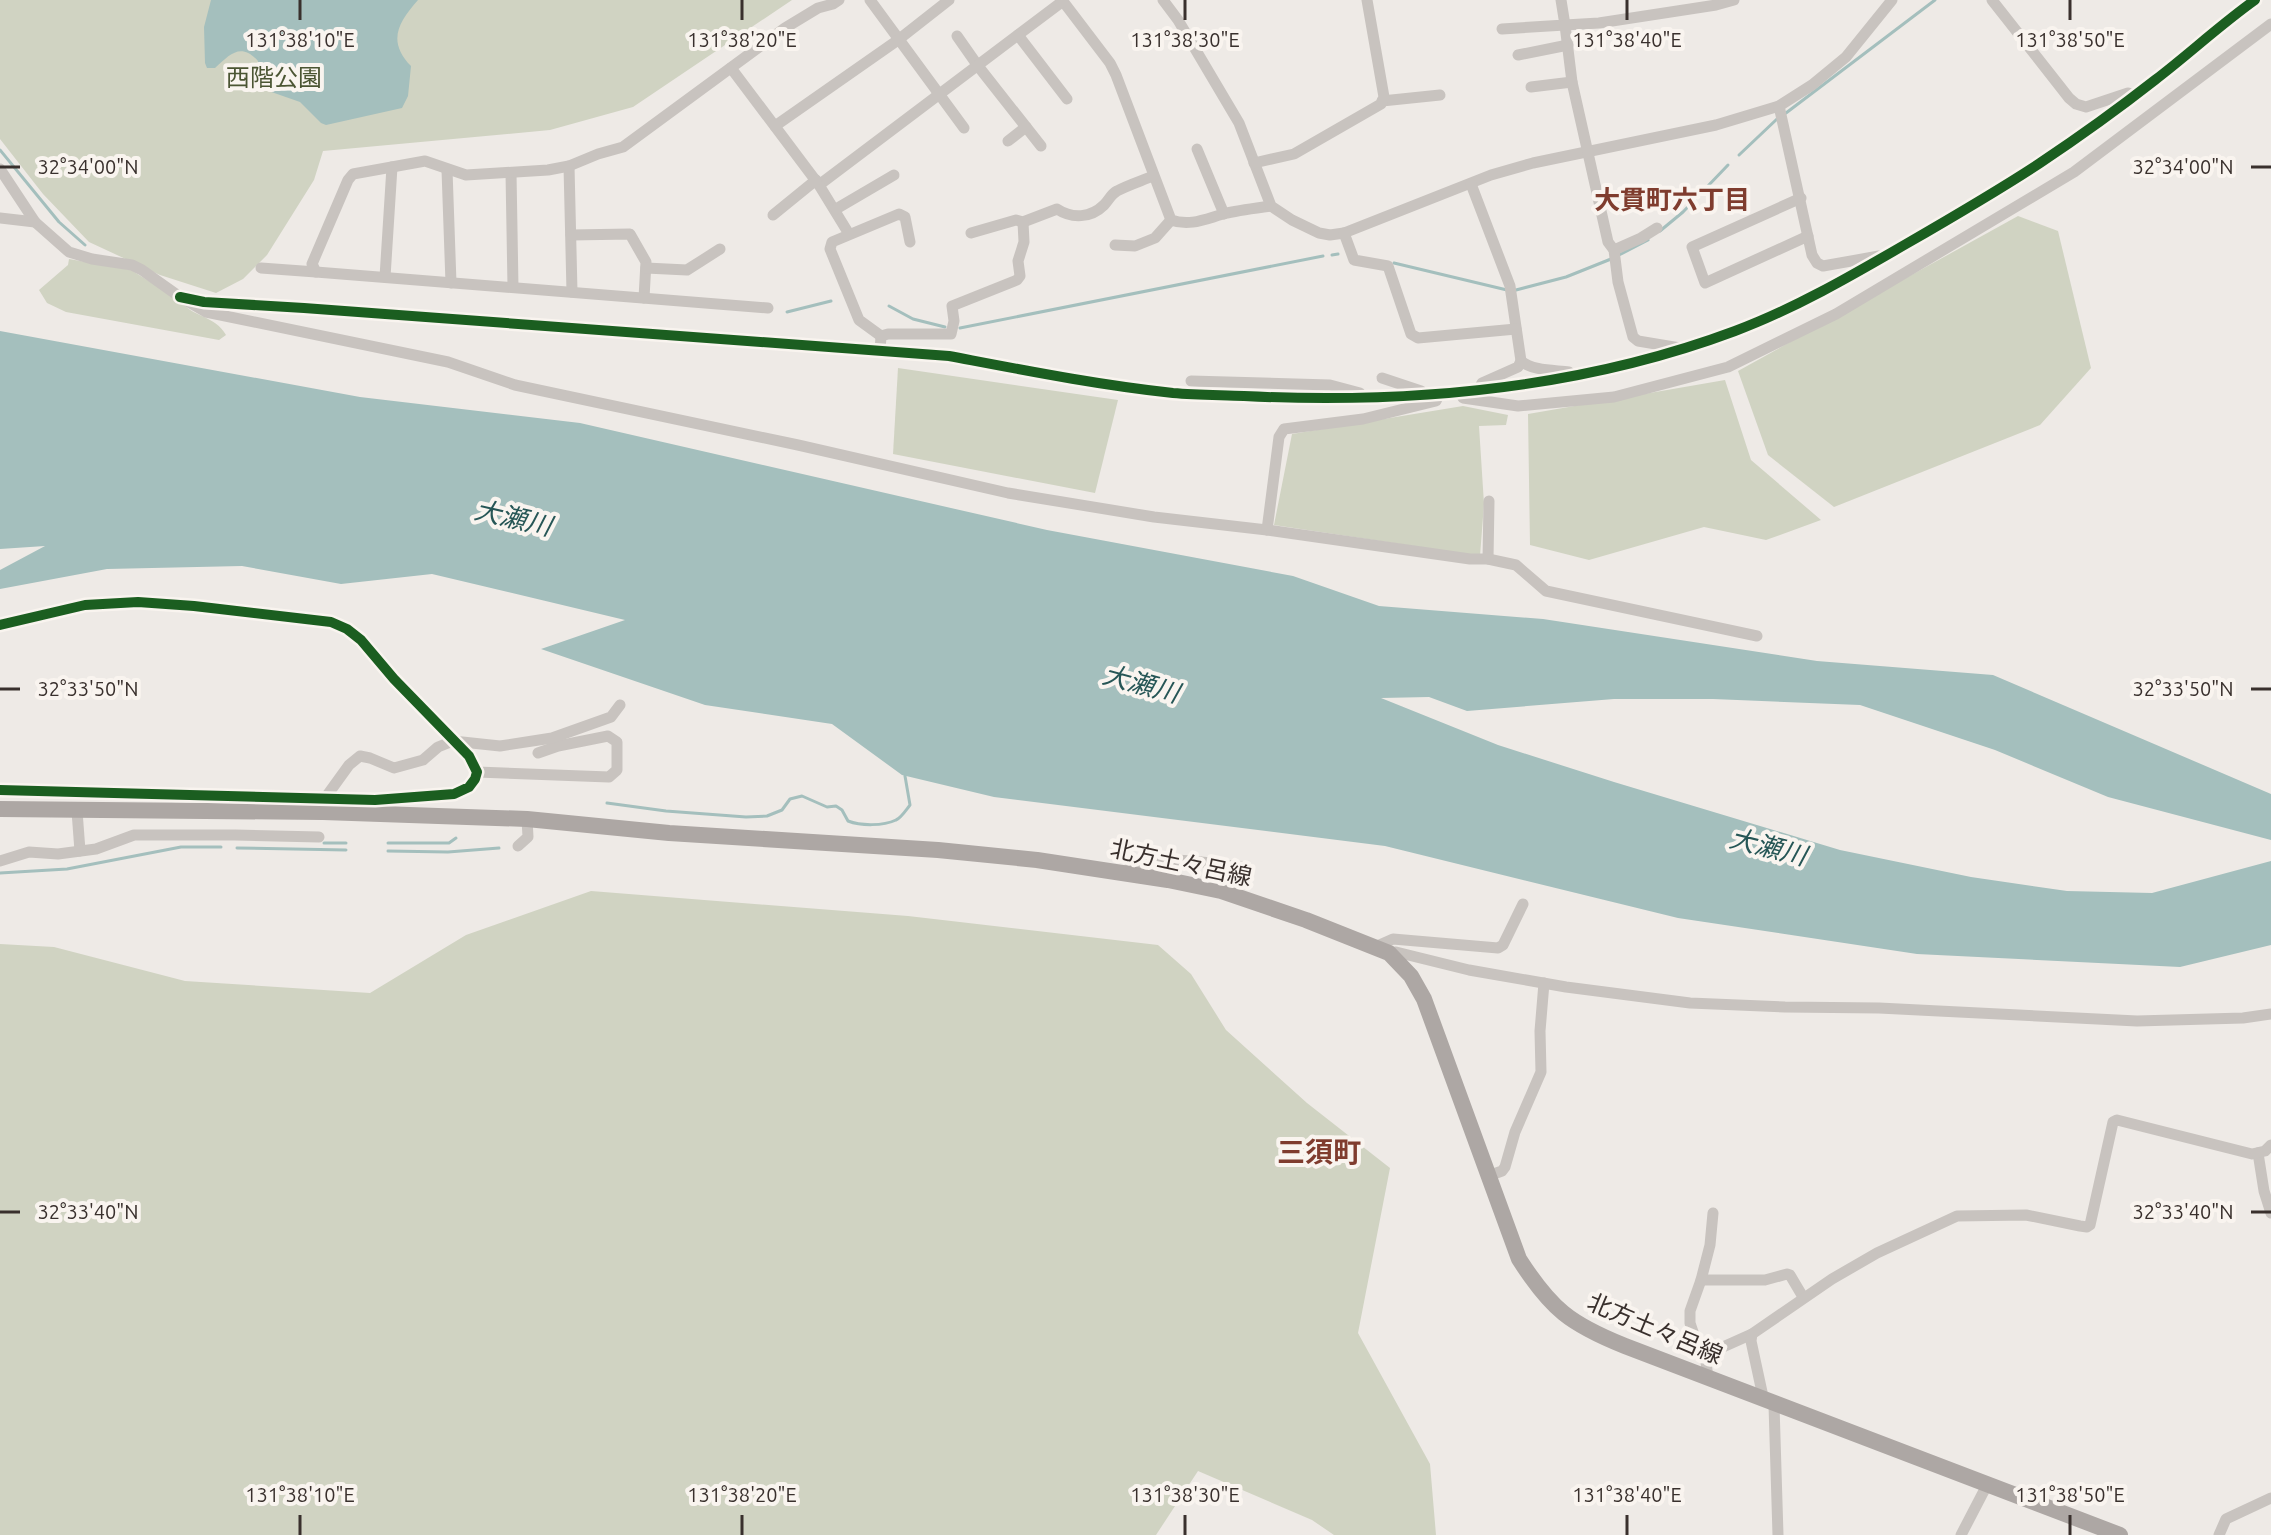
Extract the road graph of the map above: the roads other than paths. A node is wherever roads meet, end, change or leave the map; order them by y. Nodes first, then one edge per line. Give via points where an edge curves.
1 (839, 0) edge
2 (870, 0) edge
3 (949, 0) edge
4 (1062, 0) edge
5 (1163, 0) edge
6 (1367, 0) edge
7 (1561, 0) edge
8 (1734, 0) edge
9 (1892, 0) edge
10 (1992, 0) edge
11 (2255, 0) edge
12 (2271, 24) edge
13 (1565, 25) junction
14 (1502, 29) dead end
15 (1018, 35) junction
16 (957, 36) dead end
17 (898, 40) junction
18 (1568, 45) junction
19 (1518, 55) dead end
20 (978, 66) junction
21 (731, 68) junction
22 (1572, 82) junction
23 (1531, 87) dead end
24 (939, 95) junction
25 (1440, 95) dead end
26 (2136, 95) junction
27 (1067, 99) dead end
28 (1382, 101) junction
29 (1779, 106) junction
30 (775, 126) junction
31 (1026, 127) junction
32 (964, 128) dead end
33 (1008, 141) dead end
34 (1041, 146) dead end
35 (1197, 149) dead end
36 (1589, 151) junction
37 (1254, 163) junction
38 (569, 166) junction
39 (392, 167) junction
40 (0, 169) edge
41 (447, 170) junction
42 (511, 173) junction
43 (894, 175) dead end
44 (1153, 176) junction
45 (818, 182) junction
46 (1471, 184) junction
47 (1801, 198) junction
48 (1271, 206) junction
49 (836, 209) junction
50 (1224, 214) junction
51 (773, 215) dead end
52 (0, 218) edge
53 (1171, 220) junction
54 (35, 222) junction
55 (1023, 222) junction
56 (1657, 228) dead end
57 (971, 233) dead end
58 (1344, 233) junction
59 (849, 234) junction
60 (571, 235) junction
61 (1808, 236) junction
62 (910, 242) dead end
63 (1115, 245) dead end
64 (720, 249) dead end
65 (1614, 250) junction
66 (1888, 255) junction
67 (261, 268) dead end
68 (646, 268) junction
69 (316, 272) junction
70 (385, 277) junction
71 (451, 283) junction
72 (513, 287) junction
73 (572, 292) junction
74 (180, 297) junction
75 (644, 298) junction
76 (768, 308) dead end
77 (1516, 329) junction
78 (881, 336) junction
79 (1682, 349) junction
80 (880, 351) junction
81 (1521, 361) junction
82 (1581, 373) junction
83 (1382, 378) dead end
84 (1191, 381) dead end
85 (1478, 389) junction
86 (1460, 391) junction
87 (1434, 394) junction
88 (1368, 397) junction
89 (1489, 501) dead end
90 (1267, 530) junction
91 (1488, 559) junction
92 (0, 625) edge
93 (1757, 636) dead end
94 (620, 705) dead end
95 (453, 741) junction
96 (538, 753) dead end
97 (477, 772) junction
98 (0, 790) edge
99 (320, 805) junction
100 (0, 809) edge
101 (77, 811) junction
102 (527, 819) junction
103 (319, 837) dead end
104 (518, 846) dead end
105 (80, 851) junction
106 (0, 861) edge
107 (1248, 868) dead end
108 (1123, 873) junction
109 (1523, 904) dead end
110 (1382, 950) junction
111 (1544, 983) junction
112 (2271, 1014) edge
113 (2271, 1145) edge
114 (2258, 1153) junction
115 (1488, 1176) junction
116 (1713, 1213) dead end
117 (2271, 1213) edge
118 (1701, 1280) junction
119 (1803, 1297) junction
120 (1752, 1334) junction
121 (1705, 1355) junction
122 (1708, 1378) junction
123 (1767, 1402) junction
124 (1987, 1485) junction
125 (2271, 1498) edge
126 (1778, 1535) edge
127 (1961, 1535) edge
128 (2120, 1535) edge
129 (2219, 1535) edge

1 - 21 street via 785,28
2 - 17 street
3 - 17 street
4 - 15 street
4 - 44 street via 1110,63
5 - 37 street via 1239,123
6 - 28 street
7 - 13 street
8 - 13 street
9 - 29 street via 1846,57
10 - 26 street via 2076,104 2086,107
11 - 26 street
12 - 86 street via 2074,172 1836,314 1728,367 1614,397 1518,406 1463,398
13 - 14 street
13 - 18 street
15 - 20 street
15 - 27 street
16 - 20 street
17 - 24 street
17 - 30 street
18 - 19 street
18 - 22 street
20 - 24 street
20 - 31 street
21 - 30 street
21 - 38 street via 623,147
22 - 23 street
22 - 36 street
24 - 32 street
24 - 45 street
25 - 28 street
26 - 66 street via 2042,162
28 - 37 street via 1294,154
29 - 36 street
29 - 47 street
30 - 45 street
31 - 33 street
31 - 34 street
35 - 50 street
36 - 46 street
36 - 65 street
37 - 48 street
38 - 42 street
38 - 60 street
39 - 41 street via 425,161
39 - 69 street via 353,174 348,180 312,264
39 - 70 street
40 - 54 street
41 - 42 street via 466,175
41 - 71 street
42 - 72 street
43 - 49 street
44 - 53 street
44 - 55 street via 1113,193 1098,211 1072,217 1057,209
45 - 49 street
45 - 51 street
46 - 58 street
46 - 77 street via 1510,286
47 - 61 street
47 - 61 street via 1692,247 1705,283
48 - 50 street
48 - 58 street via 1319,233
49 - 59 street
50 - 53 street via 1182,224
52 - 54 street
53 - 63 street via 1155,238 1135,246
54 - 74 street via 69,252 132,265
55 - 57 street
55 - 78 street via 1020,276 952,306 951,334
56 - 65 street
58 - 77 street via 1354,260 1388,266 1411,334 1418,338
59 - 62 street via 899,214 905,217
59 - 78 street via 832,242 830,249 859,320
60 - 68 street via 630,234
60 - 73 street
61 - 66 street via 1817,263 1823,266
64 - 68 street via 687,270
65 - 79 street via 1633,337
66 - 79 street via 1780,311
67 - 69 street
68 - 75 street
69 - 70 street
70 - 71 street
71 - 72 street
72 - 73 street
73 - 75 street
74 - 80 street
74 - 90 street via 206,312 448,362 515,385 1008,493
75 - 76 street
77 - 81 street
78 - 80 street
79 - 82 street
80 - 88 street via 949,356 1175,393
81 - 82 street via 1535,368
81 - 85 street
82 - 85 street
83 - 87 street
84 - 88 street via 1330,385
85 - 86 street
86 - 87 street
87 - 88 street
87 - 90 street via 1436,401 1363,419 1284,429
89 - 91 street
90 - 91 street
91 - 93 street via 1516,565 1546,591
92 - 95 street via 85,605 138,602 331,622 361,640
94 - 95 street via 611,717 552,738 500,746
95 - 97 street
95 - 99 street via 423,760 394,768 360,756
96 - 97 street via 608,736 617,742 617,770 609,777
97 - 99 street via 469,787 454,794
98 - 99 street
99 - 101 main road, 北方土々呂線
99 - 102 main road, 北方土々呂線
100 - 101 main road, 北方土々呂線
101 - 105 street
102 - 104 street via 528,837
102 - 108 main road, 北方土々呂線 via 938,850
103 - 105 street via 134,835
105 - 106 street via 29,852
107 - 108 street via 1166,861 1135,864
108 - 110 main road, 北方土々呂線 via 1221,891
109 - 110 street via 1498,948 1393,939
110 - 111 street
110 - 115 main road, 北方土々呂線 via 1411,976 1424,999
111 - 112 street via 1754,1006 2137,1021
111 - 115 street via 1539,1079 1505,1167
113 - 114 street
114 - 117 street
114 - 119 street via 2117,1120 2087,1227 2026,1215 1957,1216 1877,1253
115 - 122 main road, 北方土々呂線 via 1519,1259 1561,1313 1600,1336
116 - 118 street
118 - 119 street via 1765,1280 1787,1274
118 - 121 street via 1690,1323
119 - 120 street
120 - 121 street
120 - 123 street
121 - 122 street
122 - 123 main road, 北方土々呂線
123 - 124 main road, 北方土々呂線
123 - 126 street
124 - 127 street
124 - 128 main road, 北方土々呂線
125 - 129 street via 2226,1519

